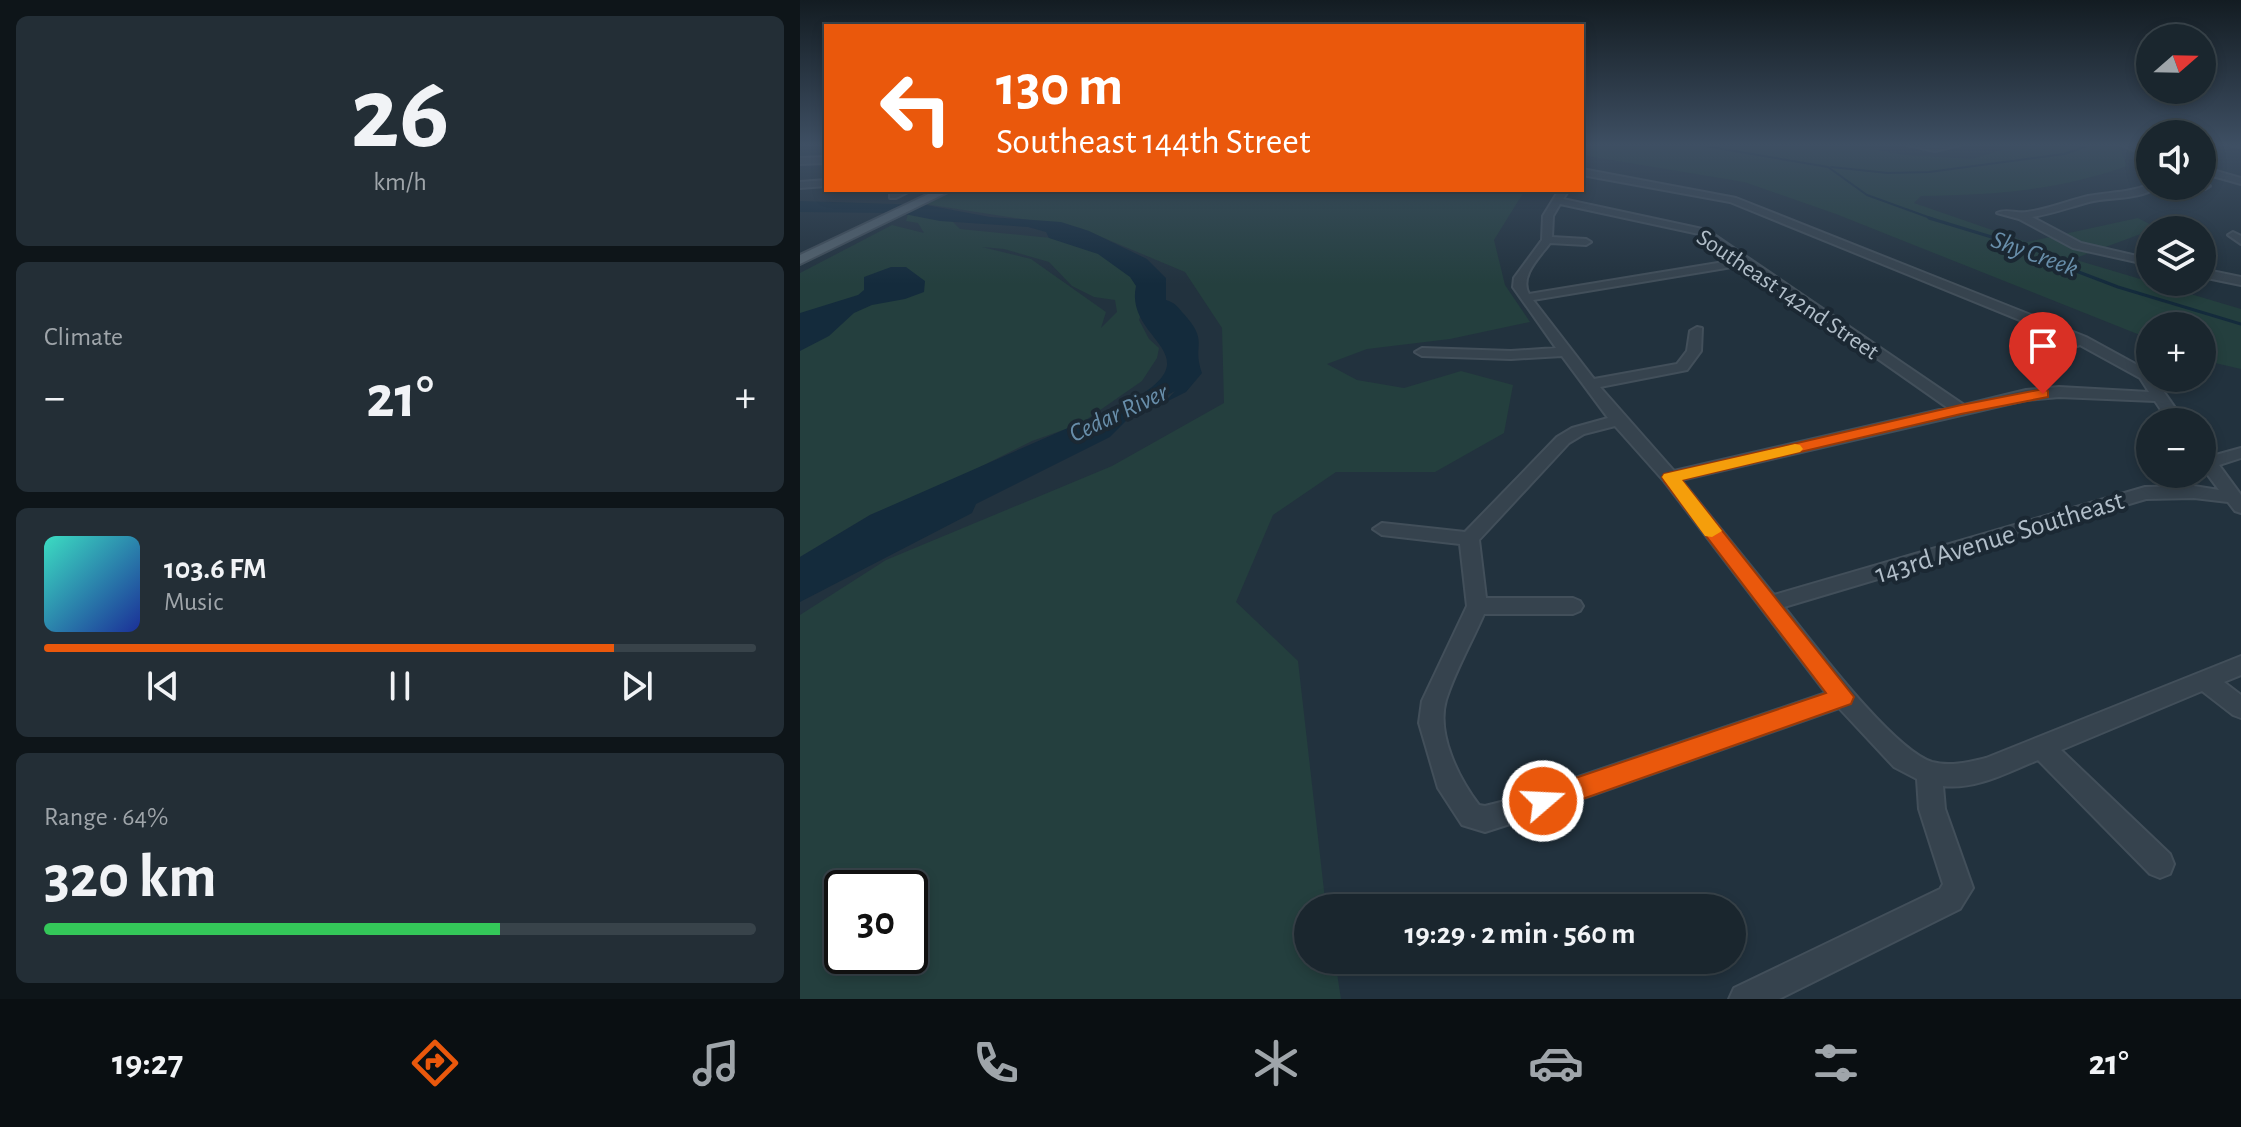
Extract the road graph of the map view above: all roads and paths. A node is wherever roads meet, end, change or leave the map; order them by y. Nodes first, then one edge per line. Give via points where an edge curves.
1 (1682, 191) edge
2 (937, 192) edge
3 (2136, 193) edge
4 (1560, 195) edge
5 (893, 196) dead end
6 (916, 197) edge
7 (2002, 213) dead end
8 (2022, 216) junction
9 (1547, 240) junction
10 (1586, 242) dead end
11 (800, 257) edge
12 (2136, 259) edge
13 (1744, 262) junction
14 (2216, 276) edge
15 (2241, 281) edge
16 (1525, 298) junction
17 (1697, 331) dead end
18 (2081, 340) junction
19 (1565, 351) junction
20 (1422, 352) dead end
21 (2022, 356) dead end
22 (2136, 371) edge
23 (1592, 384) junction
24 (2136, 390) edge
25 (1961, 410) junction
26 (1618, 420) junction
27 (2241, 453) edge
28 (2216, 457) edge
29 (2216, 474) edge
30 (1670, 477) junction
31 (2236, 502) edge
32 (1382, 529) dead end
33 (1469, 539) junction
34 (1770, 604) junction
35 (1477, 606) junction
36 (1573, 606) dead end
37 (2241, 665) edge
38 (2204, 680) junction
39 (1843, 697) junction
40 (2241, 708) edge
41 (2043, 749) junction
42 (1929, 773) junction
43 (2160, 864) dead end
44 (1745, 999) edge

1 - 18 street via 1733,200
2 - 6 main road
3 - 8 street
4 - 9 street via 1548,216
4 - 13 street, Southeast 142nd Street via 1703,232
5 - 6 street
6 - 11 main road
7 - 8 street
8 - 12 street via 2077,246
9 - 10 street
9 - 16 street via 1520,278
13 - 16 street
13 - 25 street, Southeast 142nd Street
14 - 15 street
16 - 19 street
17 - 23 street via 1695,351 1682,367
18 - 21 street
18 - 22 street
19 - 20 street via 1525,357
19 - 23 street
23 - 26 street
24 - 25 street via 2026,395
25 - 30 street
26 - 30 street
26 - 33 street via 1563,440
27 - 28 street
29 - 31 street
30 - 34 street
31 - 34 street, 143rd Avenue Southeast via 2194,492 2145,493
32 - 33 street
33 - 35 street
34 - 39 street
35 - 36 street
35 - 39 street via 1434,701 1431,723 1451,788 1471,816 1485,819 1513,811
37 - 38 street
38 - 40 street
38 - 41 street
39 - 42 street via 1903,759
41 - 42 street via 1956,776
41 - 43 street
42 - 44 street via 1932,809 1959,888 1950,899

